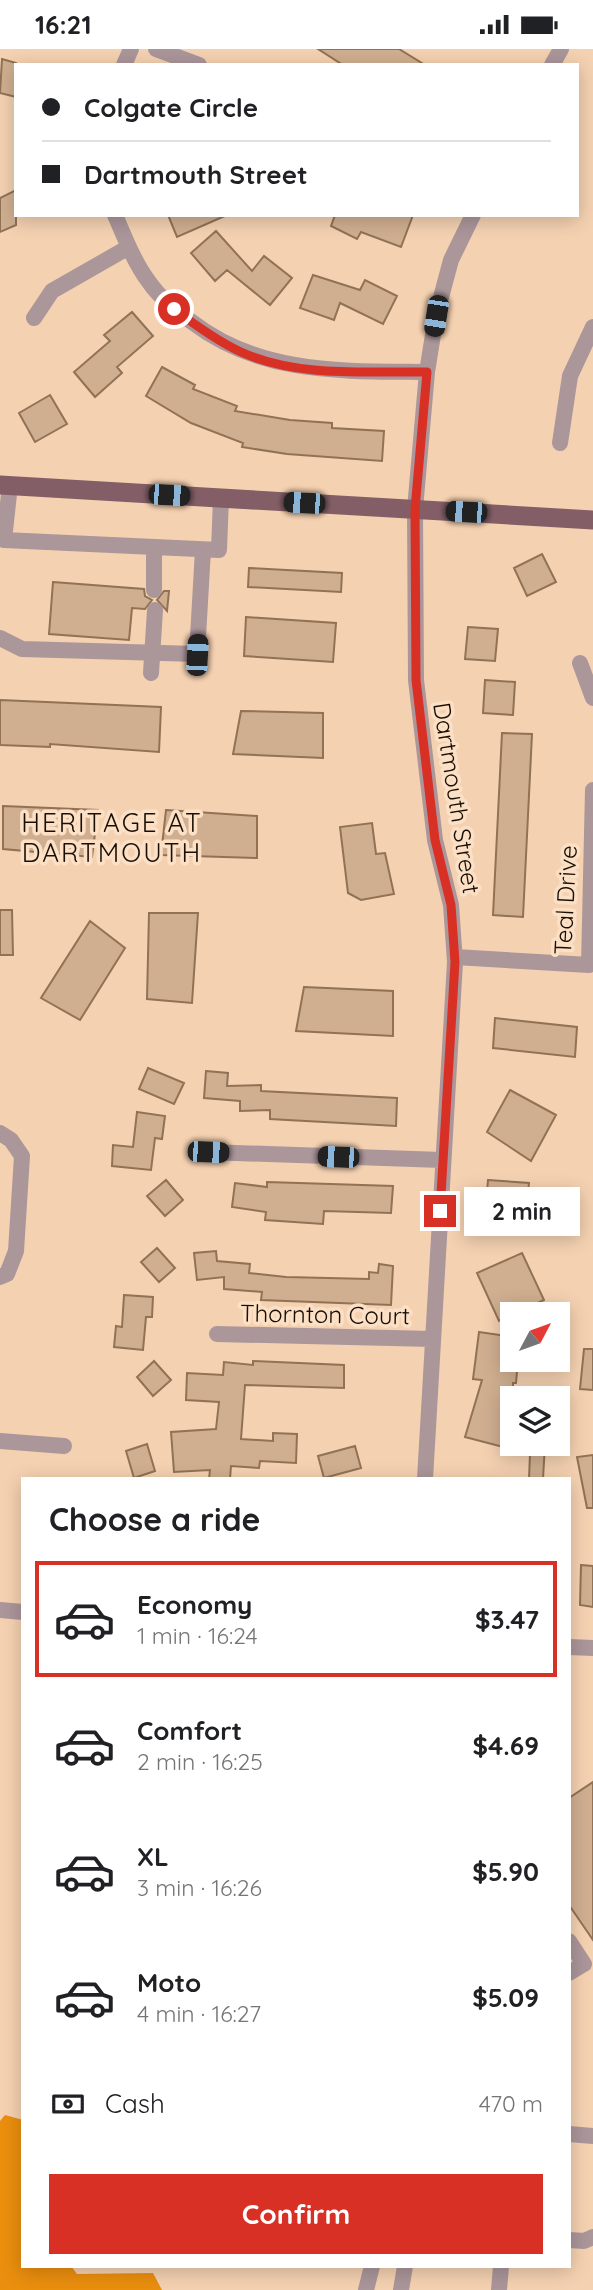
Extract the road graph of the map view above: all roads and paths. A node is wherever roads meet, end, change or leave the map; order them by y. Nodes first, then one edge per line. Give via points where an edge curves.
1 (156, 49) edge
2 (194, 63) edge
3 (116, 217) edge
4 (472, 217) edge
5 (129, 247) junction
6 (34, 318) dead end
7 (593, 327) edge
8 (427, 372) junction
9 (560, 443) dead end
10 (5, 485) edge
11 (221, 498) junction
12 (415, 509) junction
13 (593, 520) edge
14 (2, 541) edge
15 (154, 547) junction
16 (203, 550) junction
17 (154, 590) dead end
18 (155, 610) dead end
19 (0, 638) edge
20 (153, 651) junction
21 (580, 663) dead end
22 (151, 673) dead end
23 (593, 698) edge
24 (593, 790) edge
25 (455, 957) junction
26 (0, 1133) edge
27 (208, 1152) dead end
28 (442, 1160) junction
29 (0, 1277) edge
30 (217, 1335) dead end
31 (433, 1339) junction
32 (0, 1441) edge
33 (64, 1446) dead end
34 (425, 1477) edge
35 (0, 1610) edge
36 (21, 1612) edge
37 (571, 1647) edge
38 (593, 1648) edge
39 (571, 1943) edge
40 (588, 1960) edge
41 (571, 1972) edge
42 (571, 2134) edge
43 (593, 2136) edge
44 (593, 2237) edge
45 (571, 2241) edge
46 (372, 2268) edge
47 (405, 2268) edge
48 (501, 2268) edge
49 (366, 2290) edge
50 (401, 2290) edge
51 (499, 2290) edge

1 - 2 street
3 - 5 street
4 - 8 street, Dartmouth Street via 451,260
5 - 6 street via 52,291
5 - 8 street via 149,283 174,309 205,333 243,353 278,364 336,371
7 - 9 street via 570,376
8 - 12 street, Dartmouth Street
10 - 11 main road
10 - 14 street
11 - 12 main road
11 - 16 street via 219,550
12 - 13 main road
12 - 25 street, Dartmouth Street via 416,686
14 - 15 street
15 - 16 street
15 - 17 street
16 - 20 street via 197,655
18 - 20 street
19 - 20 street via 22,649
20 - 22 street
21 - 23 street
24 - 25 street, Teal Drive via 589,965
25 - 28 street, Dartmouth Street
26 - 29 street via 22,1156 16,1251 7,1274
27 - 28 street
28 - 31 street, Dartmouth Street
30 - 31 street, Thornton Court
31 - 34 street, Dartmouth Street
32 - 33 street
35 - 36 street
37 - 38 street
39 - 40 street
40 - 41 street
42 - 43 street
44 - 45 street
46 - 49 street
47 - 50 street
48 - 51 street

